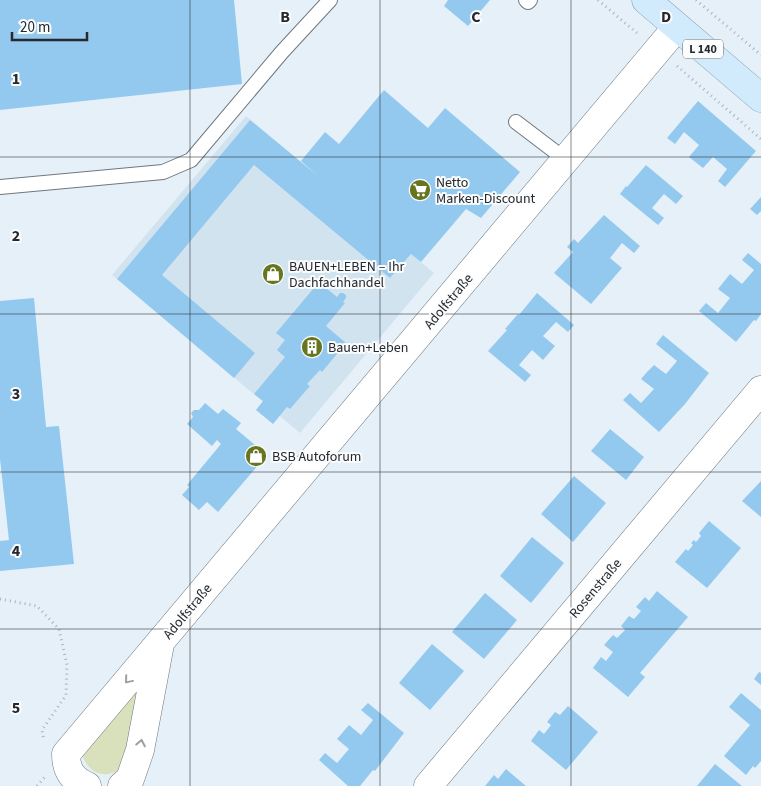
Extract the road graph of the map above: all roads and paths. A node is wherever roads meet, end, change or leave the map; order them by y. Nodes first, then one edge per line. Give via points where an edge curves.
1 (330, 0) edge
2 (598, 0) edge
3 (646, 0) edge
4 (696, 0) edge
5 (677, 27) junction
6 (658, 50) junction
7 (761, 55) edge
8 (761, 98) edge
9 (516, 122) dead end
10 (761, 139) edge
11 (566, 160) junction
12 (0, 187) edge
13 (761, 390) edge
14 (0, 599) edge
15 (160, 643) junction
16 (44, 745) dead end
17 (87, 786) edge
18 (122, 786) edge
19 (428, 786) edge

1 - 12 lane via 191,160 163,172
2 - 6 path
3 - 5 main road, L 140
4 - 7 path
5 - 6 street, Adolfstraße
5 - 8 main road, L 140
6 - 10 path
6 - 11 street, Adolfstraße
9 - 11 lane
11 - 15 street, Adolfstraße
13 - 19 street, Rosenstraße
14 - 16 path via 37,606 59,629 67,665 66,695 42,730
15 -> 17 street, Adolfstraße via 66,754 66,766 80,783
18 -> 15 street, Adolfstraße via 130,779 140,750

